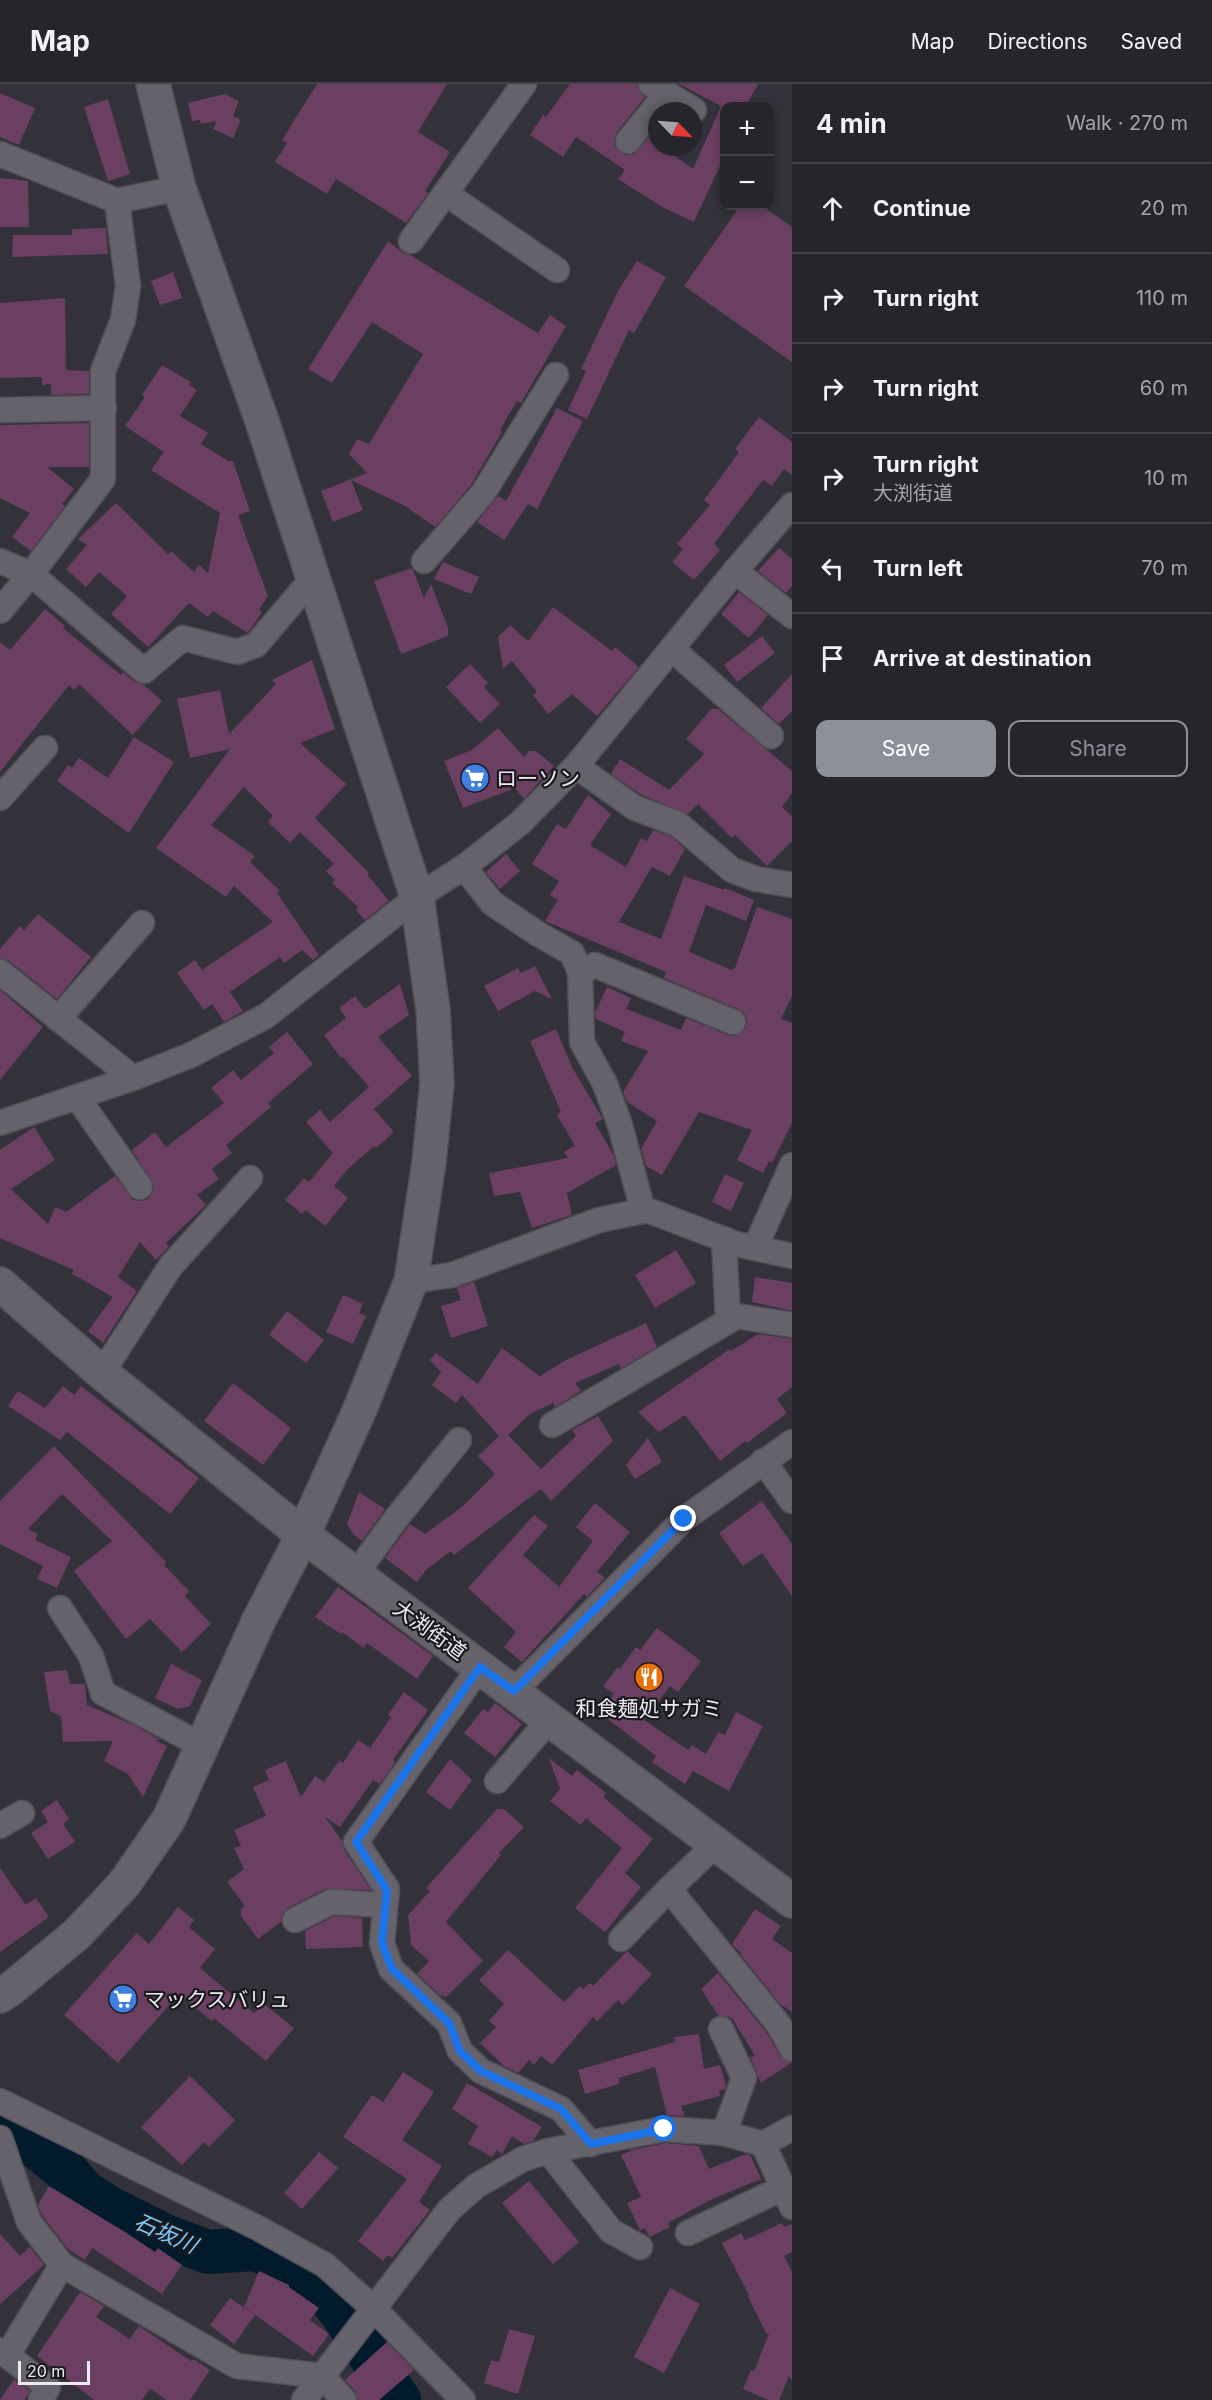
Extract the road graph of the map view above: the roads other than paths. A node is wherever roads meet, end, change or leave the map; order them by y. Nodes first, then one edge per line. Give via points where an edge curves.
1 (153, 84) edge
2 (525, 84) edge
3 (659, 89) edge
4 (681, 102) edge
5 (628, 141) dead end
6 (0, 154) edge
7 (179, 188) junction
8 (445, 193) junction
9 (117, 201) junction
10 (411, 241) dead end
11 (557, 270) dead end
12 (556, 375) dead end
13 (104, 408) junction
14 (0, 410) edge
15 (792, 505) edge
16 (0, 561) edge
17 (424, 561) dead end
18 (735, 571) junction
19 (32, 574) junction
20 (312, 579) junction
21 (0, 611) edge
22 (792, 616) edge
23 (672, 649) junction
24 (771, 736) dead end
25 (45, 748) dead end
26 (576, 766) junction
27 (2, 792) edge
28 (464, 867) junction
29 (792, 885) edge
30 (417, 897) junction
31 (142, 923) dead end
32 (0, 972) edge
33 (580, 972) junction
34 (58, 1019) junction
35 (733, 1022) dead end
36 (133, 1078) junction
37 (77, 1097) junction
38 (0, 1123) edge
39 (792, 1165) edge
40 (250, 1178) dead end
41 (140, 1187) dead end
42 (643, 1211) junction
43 (724, 1239) junction
44 (755, 1248) junction
45 (792, 1256) edge
46 (411, 1281) junction
47 (0, 1284) edge
48 (728, 1321) junction
49 (792, 1325) edge
50 (102, 1373) junction
51 (552, 1425) dead end
52 (459, 1440) dead end
53 (792, 1442) edge
54 (763, 1461) junction
55 (792, 1502) edge
56 (303, 1535) junction
57 (354, 1575) junction
58 (60, 1608) dead end
59 (480, 1667) junction
60 (514, 1691) junction
61 (550, 1719) junction
62 (202, 1746) junction
63 (497, 1782) dead end
64 (22, 1813) dead end
65 (0, 1827) edge
66 (716, 1844) junction
67 (669, 1888) junction
68 (792, 1901) edge
69 (385, 1905) junction
70 (295, 1920) dead end
71 (621, 1939) dead end
72 (0, 1996) edge
73 (721, 2029) dead end
74 (792, 2049) edge
75 (0, 2102) edge
76 (792, 2128) edge
77 (724, 2133) junction
78 (0, 2138) edge
79 (591, 2144) junction
80 (763, 2144) junction
81 (548, 2151) junction
82 (6, 2179) edge
83 (787, 2198) edge
84 (688, 2233) dead end
85 (640, 2247) dead end
86 (62, 2265) junction
87 (368, 2315) junction
88 (4, 2352) edge
89 (322, 2376) junction
90 (41, 2400) edge
91 (304, 2400) edge
92 (344, 2400) edge
93 (463, 2400) edge

1 - 7 street
2 - 8 street
3 - 4 street
3 - 5 street
6 - 9 street
7 - 9 street
7 - 20 street via 262,421
8 - 10 street
8 - 11 street
9 - 13 street via 128,286 123,320 103,371
12 - 17 street via 483,493
13 - 14 street
13 - 19 street via 103,479
15 - 18 street
16 - 19 street
18 - 22 street
18 - 23 street
19 - 20 street via 144,671 183,638 237,652 256,645
19 - 21 street
20 - 30 street
23 - 24 street
23 - 26 street
25 - 27 street
26 - 28 street via 520,823
26 - 29 street via 635,808 678,824 732,870
28 - 30 street
28 - 33 street via 492,903 572,953
30 - 36 street via 266,1016 190,1055
30 - 46 street via 433,1010 437,1083
31 - 34 street
32 - 34 street
33 - 35 street via 595,965
33 - 42 street via 582,1042 605,1084 620,1125
34 - 36 street
36 - 37 street
37 - 38 street
37 - 41 street
39 - 44 street
40 - 50 street via 170,1267
42 - 43 street
42 - 46 street via 599,1220 452,1275
43 - 44 street
43 - 48 street
44 - 45 street
46 - 56 street via 360,1409
47 - 50 street, 大渕街道
48 - 49 street via 737,1316
48 - 51 street
50 - 56 street, 大渕街道
52 - 57 street
53 - 54 street
54 - 55 street
54 - 60 street via 684,1519
56 - 57 street, 大渕街道
56 - 62 street
57 - 59 street, 大渕街道
58 - 62 street via 91,1656 103,1693
59 - 60 street, 大渕街道
59 - 69 street via 356,1842 387,1890
60 - 61 street, 大渕街道
61 - 63 street
61 - 66 street, 大渕街道
62 - 72 street via 169,1819 124,1884 77,1934
64 - 65 street
66 - 67 street
66 - 68 street, 大渕街道
67 - 71 street
67 - 74 street via 779,2025
69 - 70 street via 331,1902
69 - 79 street via 382,1943 392,1969 449,2023 460,2051 481,2071 561,2109
73 - 77 street via 744,2078
75 - 87 street via 258,2228 325,2265
76 - 80 street
77 - 79 street via 664,2129
77 - 80 street
78 - 82 street
79 - 81 street
80 - 83 street
81 - 85 street via 611,2231
81 - 87 street via 523,2158 476,2186 449,2210
82 - 86 street via 29,2222
83 - 84 street
86 - 88 street
86 - 89 street via 237,2366
87 - 89 street
87 - 93 street
88 - 90 street via 48,2387
89 - 91 street
89 - 92 street

